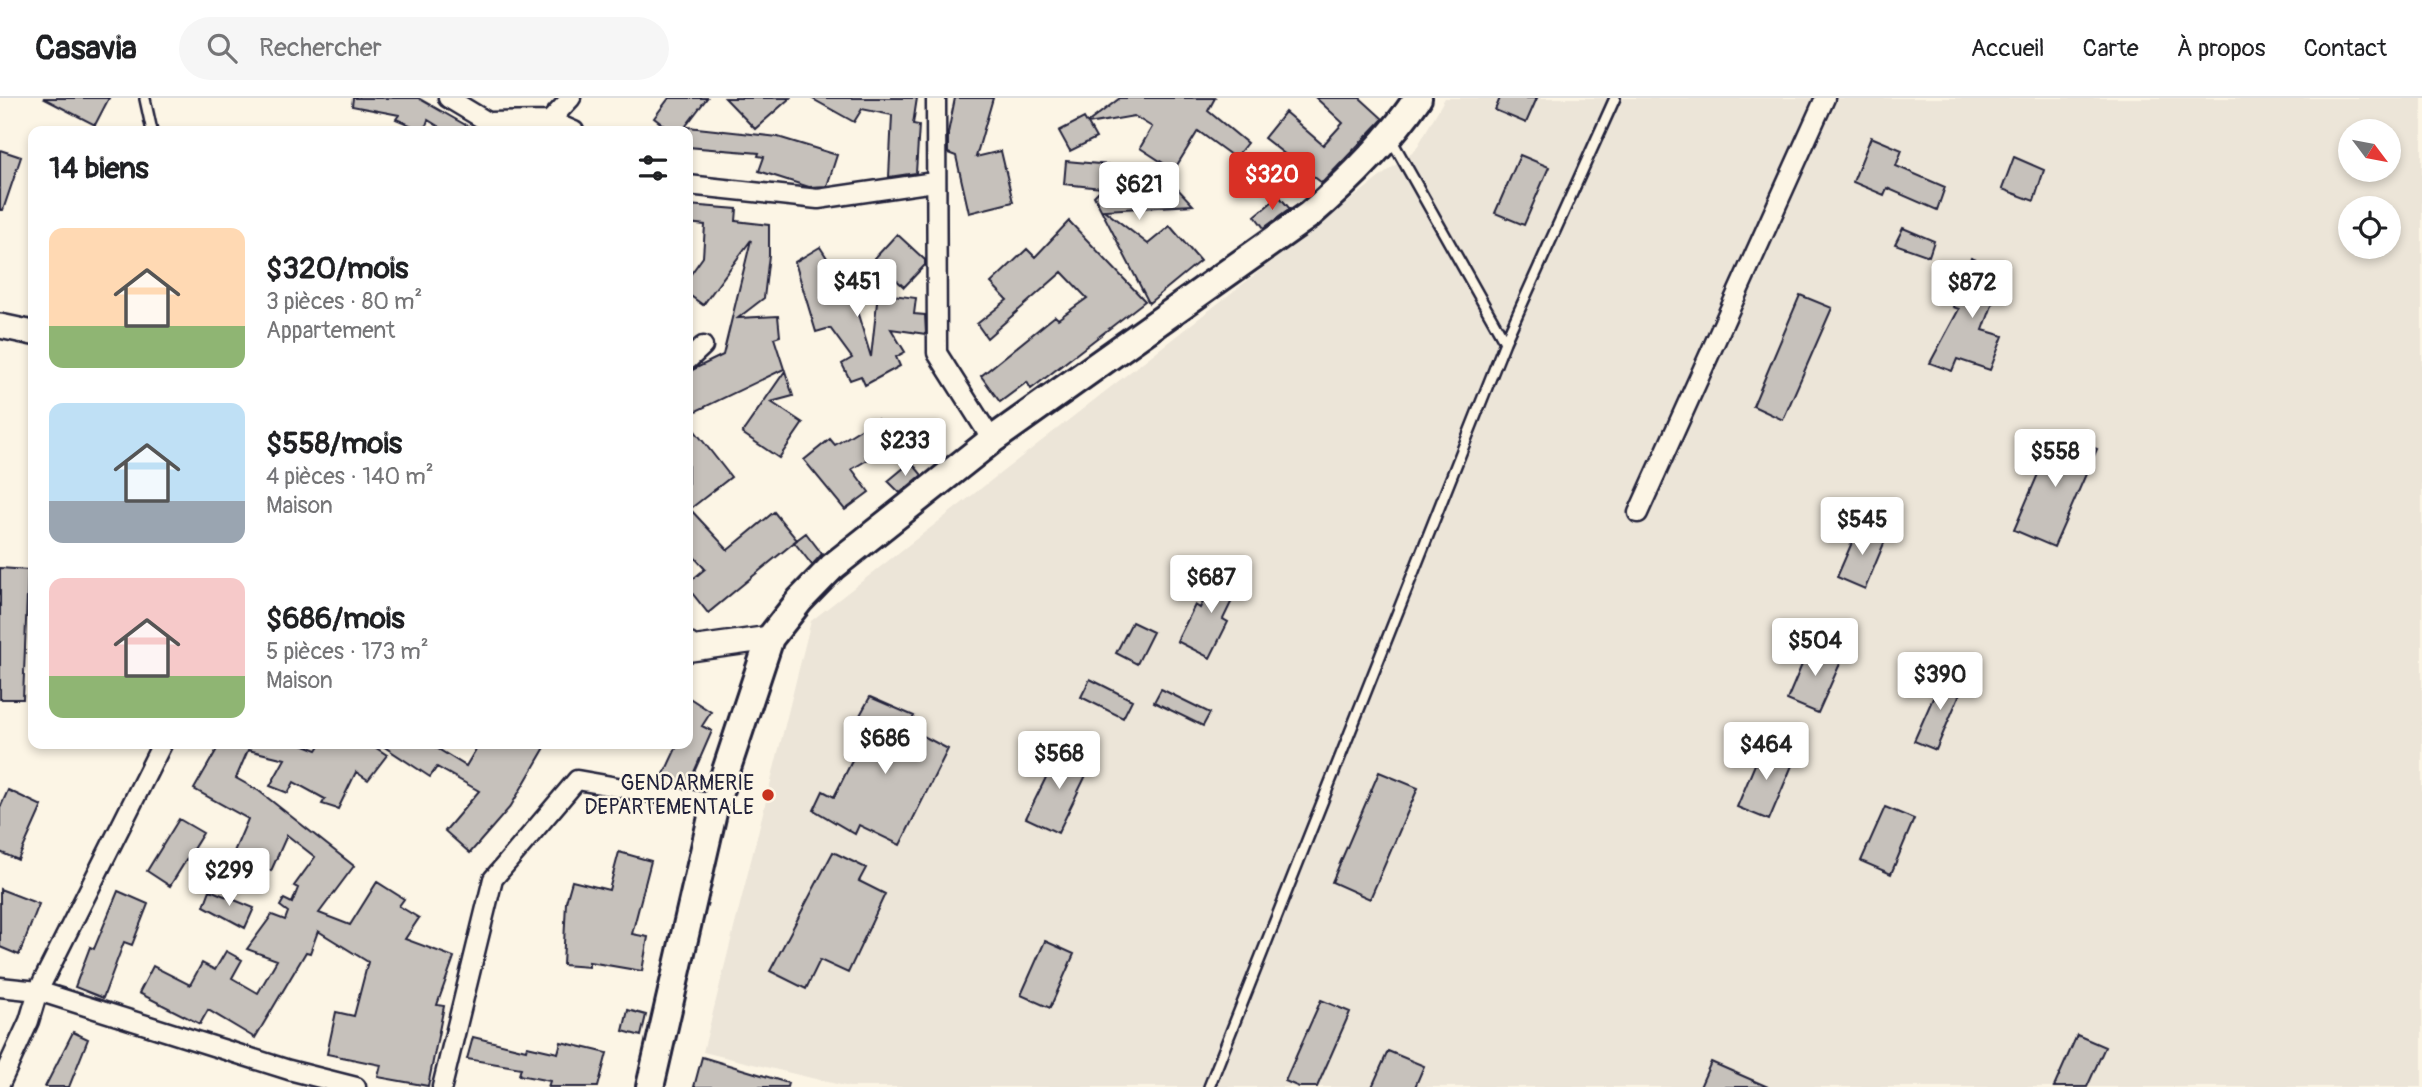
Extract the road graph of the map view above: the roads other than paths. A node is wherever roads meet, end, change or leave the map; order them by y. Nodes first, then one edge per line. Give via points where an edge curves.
1 (448, 98) edge
2 (571, 98) edge
3 (936, 98) edge
4 (1418, 98) edge
5 (1615, 98) edge
6 (1825, 98) edge
7 (145, 99) edge
8 (151, 126) edge
9 (545, 126) edge
10 (1391, 137) junction
11 (934, 182) junction
12 (693, 186) edge
13 (0, 326) edge
14 (28, 332) edge
15 (1505, 342) junction
16 (704, 346) dead end
17 (693, 356) edge
18 (992, 440) junction
19 (1638, 513) dead end
20 (770, 638) junction
21 (693, 649) edge
22 (159, 749) edge
23 (715, 804) junction
24 (0, 986) edge
25 (38, 991) junction
26 (0, 1084) edge
27 (356, 1087) edge
28 (442, 1087) edge
29 (650, 1087) edge
30 (1209, 1087) edge

1 - 9 street via 488,122
2 - 9 street
3 - 11 street
4 - 10 main road
5 - 15 lane
6 - 19 street
7 - 8 lane
10 - 15 lane
10 - 18 main road via 1309,215
11 - 12 street via 818,199
11 - 18 street via 937,352
13 - 14 street
15 - 30 lane
16 - 17 street
18 - 20 main road via 832,567
20 - 21 street
20 - 23 main road
22 - 25 street
23 - 28 street via 577,780 493,878
23 - 29 main road
24 - 25 street
25 - 26 street
25 - 27 street

